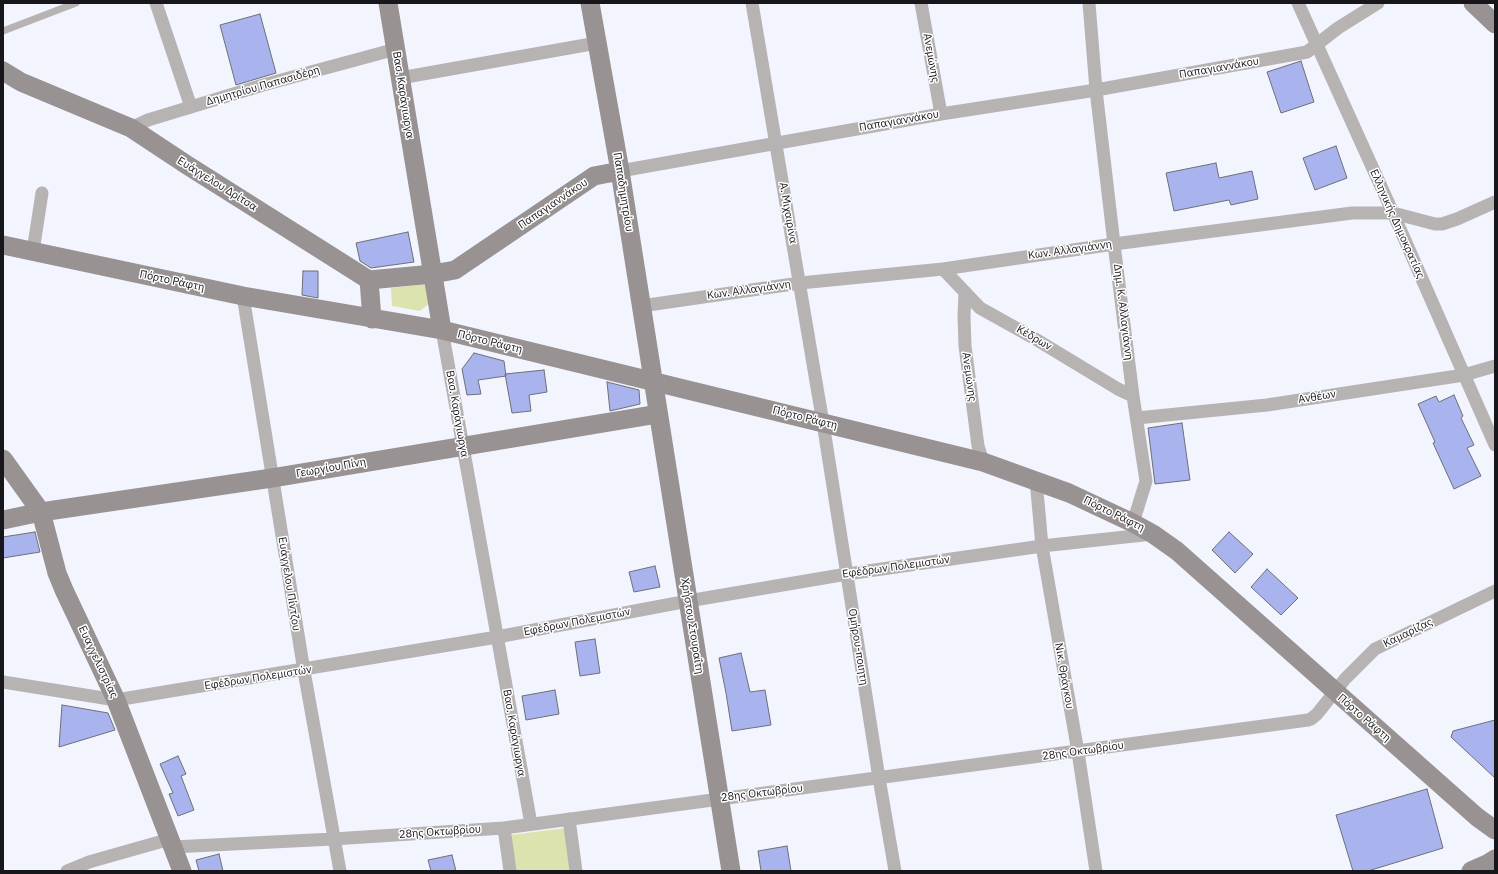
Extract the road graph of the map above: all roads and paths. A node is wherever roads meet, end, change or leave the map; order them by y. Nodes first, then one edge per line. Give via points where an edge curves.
1 (76, 3) edge
2 (156, 3) edge
3 (388, 3) edge
4 (590, 3) edge
5 (752, 3) edge
6 (921, 3) edge
7 (1089, 3) edge
8 (1298, 3) edge
9 (1378, 3) edge
10 (1472, 3) edge
11 (1495, 24) edge
12 (3, 31) edge
13 (597, 43) junction
14 (1316, 46) junction
15 (396, 49) junction
16 (3, 71) edge
17 (400, 78) junction
18 (1096, 90) junction
19 (191, 107) junction
20 (941, 114) junction
21 (131, 128) junction
22 (776, 142) junction
23 (620, 171) junction
24 (42, 193) dead end
25 (1495, 202) edge
26 (1393, 213) junction
27 (1114, 244) junction
28 (3, 245) edge
29 (33, 251) junction
30 (943, 269) junction
31 (433, 274) junction
32 (370, 280) junction
33 (800, 283) junction
34 (965, 292) junction
35 (244, 296) junction
36 (641, 306) junction
37 (372, 319) junction
38 (442, 330) junction
39 (1495, 366) edge
40 (1464, 375) junction
41 (652, 381) junction
42 (1133, 396) junction
43 (658, 414) junction
44 (1137, 418) junction
45 (823, 423) junction
46 (1495, 445) edge
47 (463, 446) junction
48 (3, 459) edge
49 (983, 462) junction
50 (272, 478) junction
51 (1036, 480) junction
52 (41, 512) junction
53 (3, 520) edge
54 (1133, 523) junction
55 (1153, 534) junction
56 (1042, 546) junction
57 (847, 574) junction
58 (1495, 591) edge
59 (688, 601) junction
60 (497, 638) junction
61 (304, 670) junction
62 (3, 682) edge
63 (1335, 692) junction
64 (116, 700) junction
65 (1078, 752) junction
66 (879, 778) junction
67 (720, 799) junction
68 (570, 819) junction
69 (531, 824) junction
70 (504, 828) junction
71 (1495, 830) edge
72 (333, 839) junction
73 (172, 843) junction
74 (1495, 859) edge
75 (67, 871) edge
76 (182, 871) edge
77 (340, 871) edge
78 (510, 871) edge
79 (576, 871) edge
80 (731, 871) edge
81 (895, 871) edge
82 (1096, 871) edge
83 (1471, 871) edge

1 - 12 lane
2 - 19 street
3 - 15 main road, Βασ. Καράγιωργα
4 - 13 main road, Παπαδημητρίου
5 - 22 street, Α. Μιχαιρίνα
6 - 20 street, Ανεμώνης
7 - 18 street, Δημ. Κ. Αλλαγιάννη
8 - 14 street, Ελληνικής Δημοκρατίας
9 - 14 street, Παπαγιαννάκου via 1338,28
10 - 11 main road
13 - 17 street
13 - 23 main road, Παπαδημητρίου
14 - 18 street, Παπαγιαννάκου via 1308,52
14 - 26 street, Ελληνικής Δημοκρατίας
15 - 17 main road, Βασ. Καράγιωργα
15 - 19 street, Δημητρίου Παπασιδέρη
16 - 21 main road, Ευάγγελου Δρίτσα via 21,82
17 - 31 main road, Βασ. Καράγιωργα
18 - 20 street, Παπαγιαννάκου
18 - 27 street, Δημ. Κ. Αλλαγιάννη
19 - 21 street, Δημητρίου Παπασιδέρη
20 - 22 street, Παπαγιαννάκου
21 - 32 main road, Ευάγγελου Δρίτσα
22 - 23 street, Παπαγιαννάκου
22 - 33 street, Α. Μιχαιρίνα
23 - 31 main road, Παπαγιαννάκου via 594,176 455,270
23 - 36 main road, Παπαδημητρίου
24 - 29 street
25 - 26 street, Κων. Αλλαγιάννη via 1442,224
26 - 27 street, Κων. Αλλαγιάννη via 1352,213
26 - 40 street, Ελληνικής Δημοκρατίας
27 - 30 street, Κων. Αλλαγιάννη
27 - 42 street, Δημ. Κ. Αλλαγιάννη
28 - 29 main road, Πόρτο Ράφτη
29 - 35 main road, Πόρτο Ράφτη
30 - 33 street, Κων. Αλλαγιάννη
30 - 34 street, Κέδρων
31 - 32 main road
31 - 38 main road, Βασ. Καράγιωργα
32 - 37 main road
33 - 36 street, Κων. Αλλαγιάννη
33 - 45 street, Α. Μιχαιρίνα
34 - 42 street, Κέδρων via 980,308
34 - 49 street, Ανεμώνης via 965,346 978,446
35 - 37 main road, Πόρτο Ράφτη
35 - 50 street, Ευάγγελου Πίντζου
36 - 41 main road, Παπαδημητρίου
37 - 38 main road, Πόρτο Ράφτη
38 - 41 main road, Πόρτο Ράφτη
38 - 47 street, Βασ. Καράγιωργα
39 - 40 street, Ανθέων
40 - 44 street, Ανθέων via 1267,405
40 - 46 street, Ελληνικής Δημοκρατίας
41 - 43 main road, Χρήστου Στουραΐτη
41 - 45 main road, Πόρτο Ράφτη
42 - 44 street, Δημ. Κ. Αλλαγιάννη
43 - 47 main road, Γεωργίου Πίνη
43 - 59 main road, Χρήστου Στουραΐτη
44 - 54 street, Δημ. Κ. Αλλαγιάννη via 1146,481
45 - 49 main road, Πόρτο Ράφτη
45 - 57 street, Ομήρου-ποιητη
47 - 50 main road, Γεωργίου Πίνη
47 - 60 street, Βασ. Καράγιωργα
48 - 52 main road, Ευαγγελιστρίας
49 - 51 main road, Πόρτο Ράφτη
50 - 52 main road, Γεωργίου Πίνη
50 - 61 street, Ευάγγελου Πίντζου
51 - 54 main road, Πόρτο Ράφτη
51 - 56 street, Νικ. Θράγκου
52 - 53 main road, Γεωργίου Πίνη
52 - 64 main road, Ευαγγελιστρίας via 64,590
54 - 55 main road, Πόρτο Ράφτη
55 - 56 street, Εφέδρων Πολεμιστών
55 - 63 main road, Πόρτο Ράφτη via 1187,559
56 - 57 street, Εφέδρων Πολεμιστών
56 - 65 street, Νικ. Θράγκου
57 - 59 street, Εφέδρων Πολεμιστών
57 - 66 street, Ομήρου-ποιητη
58 - 63 street, Καμαρίζας via 1375,649
59 - 60 street, Εφέδρων Πολεμιστών
59 - 67 main road, Χρήστου Στουραΐτη
60 - 61 street, Εφέδρων Πολεμιστών
60 - 69 street, Βασ. Καράγιωργα
61 - 64 street, Εφέδρων Πολεμιστών
61 - 72 street, Ευάγγελου Πίντζου
62 - 64 street, Εφέδρων Πολεμιστών
63 - 65 street, 28ης Οκτωβρίου via 1314,718 1308,720
63 - 71 main road, Πόρτο Ράφτη
64 - 73 main road, Ευαγγελιστρίας
65 - 66 street, 28ης Οκτωβρίου
65 - 82 street, Νικ. Θράγκου
66 - 67 street, 28ης Οκτωβρίου
66 - 81 street, Ομήρου-ποιητη
67 - 68 street, 28ης Οκτωβρίου
67 - 80 main road, Χρήστου Στουραΐτη
68 - 69 street, 28ης Οκτωβρίου
68 - 79 street
69 - 70 street, 28ης Οκτωβρίου
70 - 72 street, 28ης Οκτωβρίου
70 - 78 street
72 - 73 street, 28ης Οκτωβρίου
72 - 77 street, Ευάγγελου Πίντζου
73 - 75 street, 28ης Οκτωβρίου via 89,862
73 - 76 main road, Ευαγγελιστρίας
74 - 83 main road

